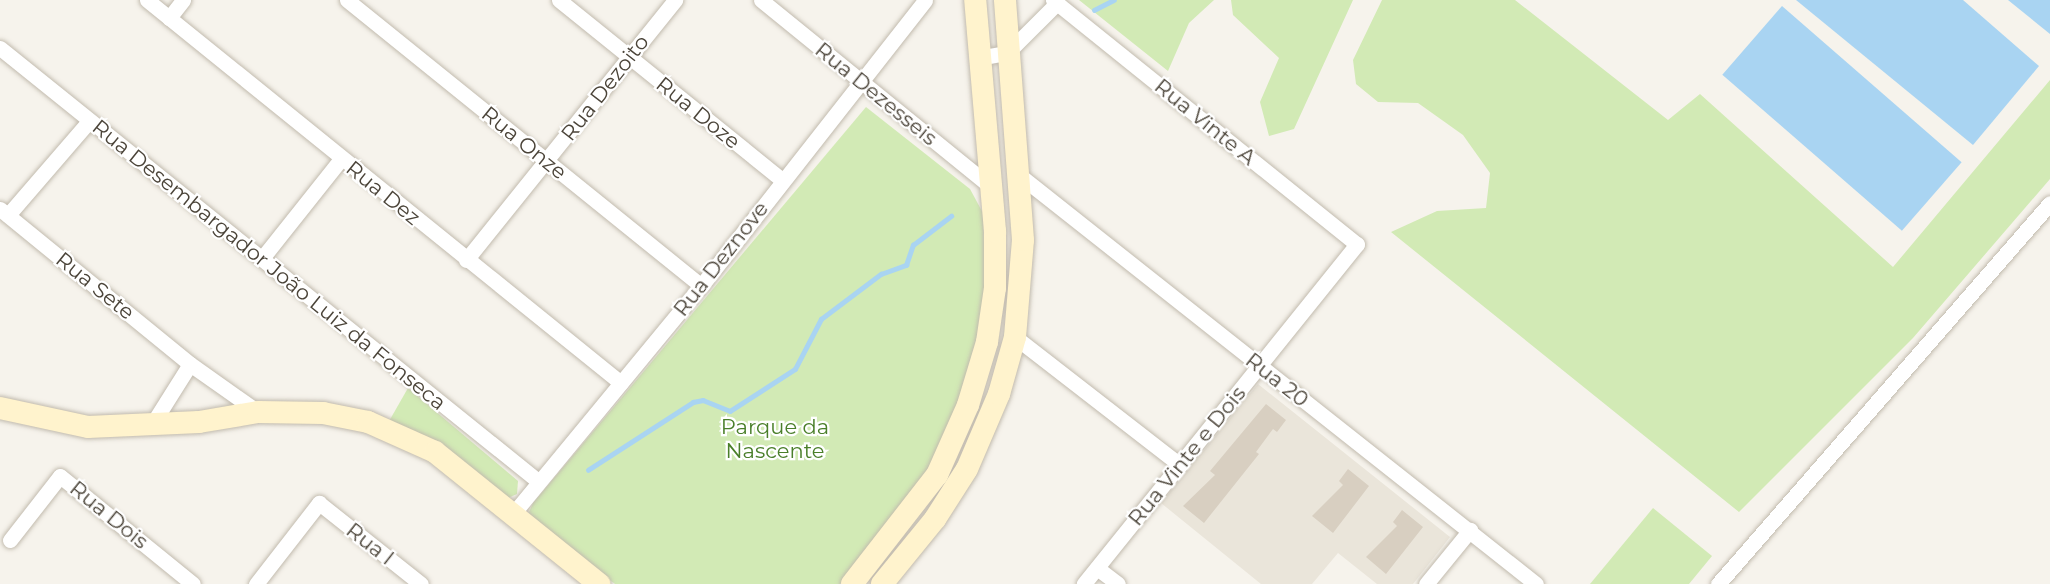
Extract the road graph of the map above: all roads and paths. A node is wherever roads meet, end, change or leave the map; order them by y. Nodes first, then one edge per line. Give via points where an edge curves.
1 (147, 0) edge
2 (183, 0) edge
3 (347, 0) edge
4 (559, 0) edge
5 (675, 0) edge
6 (761, 0) edge
7 (925, 0) edge
8 (975, 0) edge
9 (1005, 0) edge
10 (1055, 2) edge
11 (169, 18) junction
12 (0, 48) edge
13 (1007, 53) junction
14 (627, 56) junction
15 (978, 58) junction
16 (861, 82) junction
17 (89, 121) junction
18 (341, 159) junction
19 (547, 162) junction
20 (1019, 175) junction
21 (782, 180) junction
22 (992, 188) junction
23 (2050, 203) edge
24 (4, 212) edge
25 (1357, 244) joint
26 (263, 257) junction
27 (466, 260) junction
28 (701, 286) junction
29 (1015, 337) junction
30 (189, 364) junction
31 (1259, 366) junction
32 (621, 383) junction
33 (0, 408) edge
34 (258, 412) junction
35 (151, 426) junction
36 (1180, 465) junction
37 (538, 481) junction
38 (512, 515) junction
39 (1470, 530) junction
40 (10, 540) dead end
41 (1098, 568) junction
42 (193, 584) edge
43 (256, 584) edge
44 (421, 584) edge
45 (599, 584) edge
46 (852, 584) edge
47 (882, 584) edge
48 (1084, 584) edge
49 (1118, 584) edge
50 (1426, 584) edge
51 (1536, 584) edge
52 (1718, 584) edge

1 - 11 street, Rua Dez
2 - 11 street
3 - 19 street, Rua Onze
4 - 14 street, Rua Doze
5 - 14 street, Rua Dezoito
6 - 16 street, Rua Dezesseis
7 - 16 street, Rua Deznove
8 - 15 main road
9 - 13 main road
10 - 13 street
10 - 25 street, Rua Vinte A
11 - 18 street, Rua Dez
12 - 17 street, Rua Desembargador João Luiz da Fonseca
13 - 15 street
13 - 20 main road
14 - 19 street, Rua Dezoito
14 - 21 street, Rua Doze
15 - 22 main road
16 - 21 street, Rua Deznove
16 - 22 street, Rua Dezesseis
17 - 24 street
17 - 26 street, Rua Desembargador João Luiz da Fonseca
18 - 26 street
18 - 27 street, Rua Dez
19 - 27 street, Rua Dezoito
19 - 28 street, Rua Onze
20 - 29 main road via 1023,240
20 - 31 street, Rua 20
21 - 28 street, Rua Deznove
22 - 46 main road via 995,288 987,342 968,405 937,475
23 - 52 street
24 - 30 street, Rua Sete
25 - 31 street, Rua Vinte e Dois
26 - 37 street, Rua Desembargador João Luiz da Fonseca
27 - 32 street, Rua Dez
28 - 32 street, Rua Deznove
29 - 36 street
29 - 47 main road via 999,394 963,478
30 - 34 street, Rua Sete
30 - 35 street
31 - 36 street, Rua Vinte e Dois
31 - 39 street, Rua 20
32 - 37 street, Rua Deznove
33 - 35 main road via 88,427
34 - 35 main road
34 - 38 main road via 323,413 399,433 435,452
36 - 41 street, Rua Vinte e Dois
37 - 38 street, Rua Deznove
38 - 45 main road
39 - 50 street
39 - 51 street, Rua 20
40 - 42 street, Rua Dois via 60,476
41 - 48 street, Rua Vinte e Dois
41 - 49 street
43 - 44 street, Rua I via 319,503

